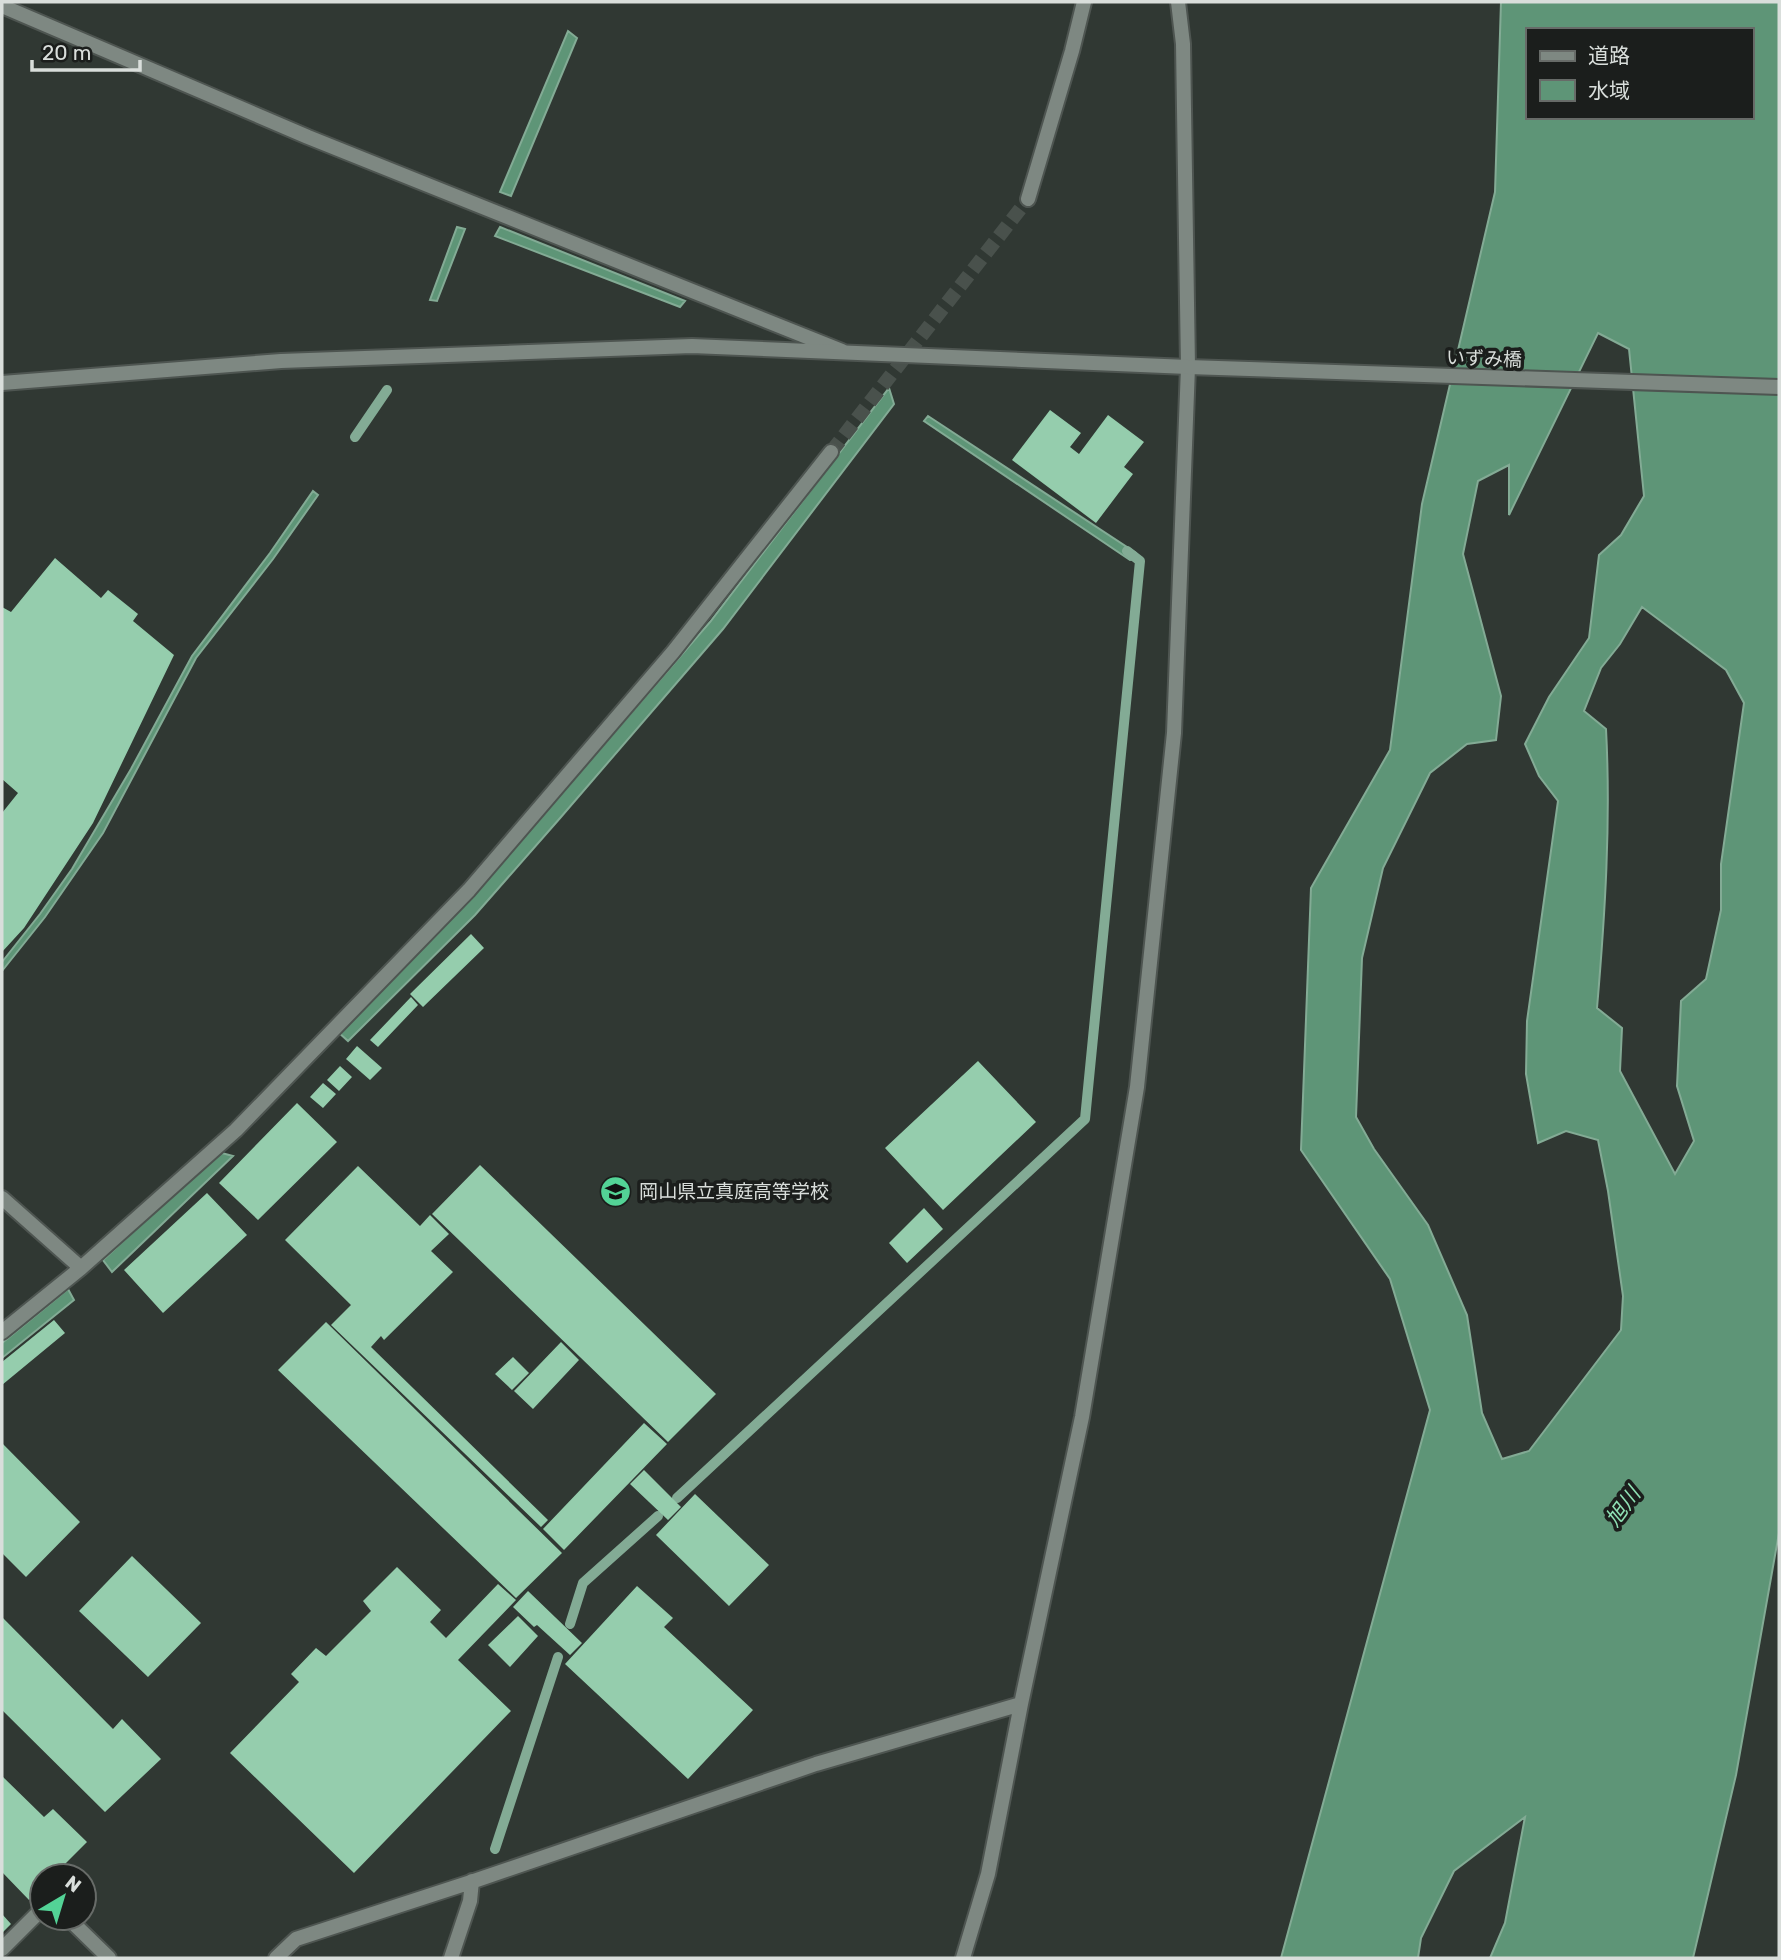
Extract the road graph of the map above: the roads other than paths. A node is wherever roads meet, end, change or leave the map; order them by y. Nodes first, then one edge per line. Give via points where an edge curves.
1 (1084, 2) edge
2 (1178, 2) edge
3 (2, 6) edge
4 (1028, 199) tunnel mouth
5 (846, 353) junction
6 (1188, 367) junction
7 (2, 383) edge
8 (1779, 387) edge
9 (831, 452) tunnel mouth
10 (2, 1198) edge
11 (81, 1268) junction
12 (2, 1332) edge
13 (1021, 1704) junction
14 (472, 1881) junction
15 (28, 1923) edge
16 (82, 1932) edge
17 (2, 1949) edge
18 (109, 1958) edge
19 (276, 1958) edge
20 (451, 1958) edge
21 (963, 1958) edge

1 - 4 street
2 - 6 street via 1183,44
3 - 5 street via 308,137
5 - 6 street, いずみ橋
5 - 7 street, いずみ橋 via 692,346 281,361
6 - 8 street, いずみ橋
6 - 13 street via 1174,733 1137,1087 1082,1417
9 - 11 street via 673,652 469,890 236,1130
10 - 11 street
11 - 12 street
13 - 14 street via 816,1764
13 - 21 street via 988,1874
14 - 19 street via 296,1939
14 - 20 street
15 - 17 street
16 - 18 street

